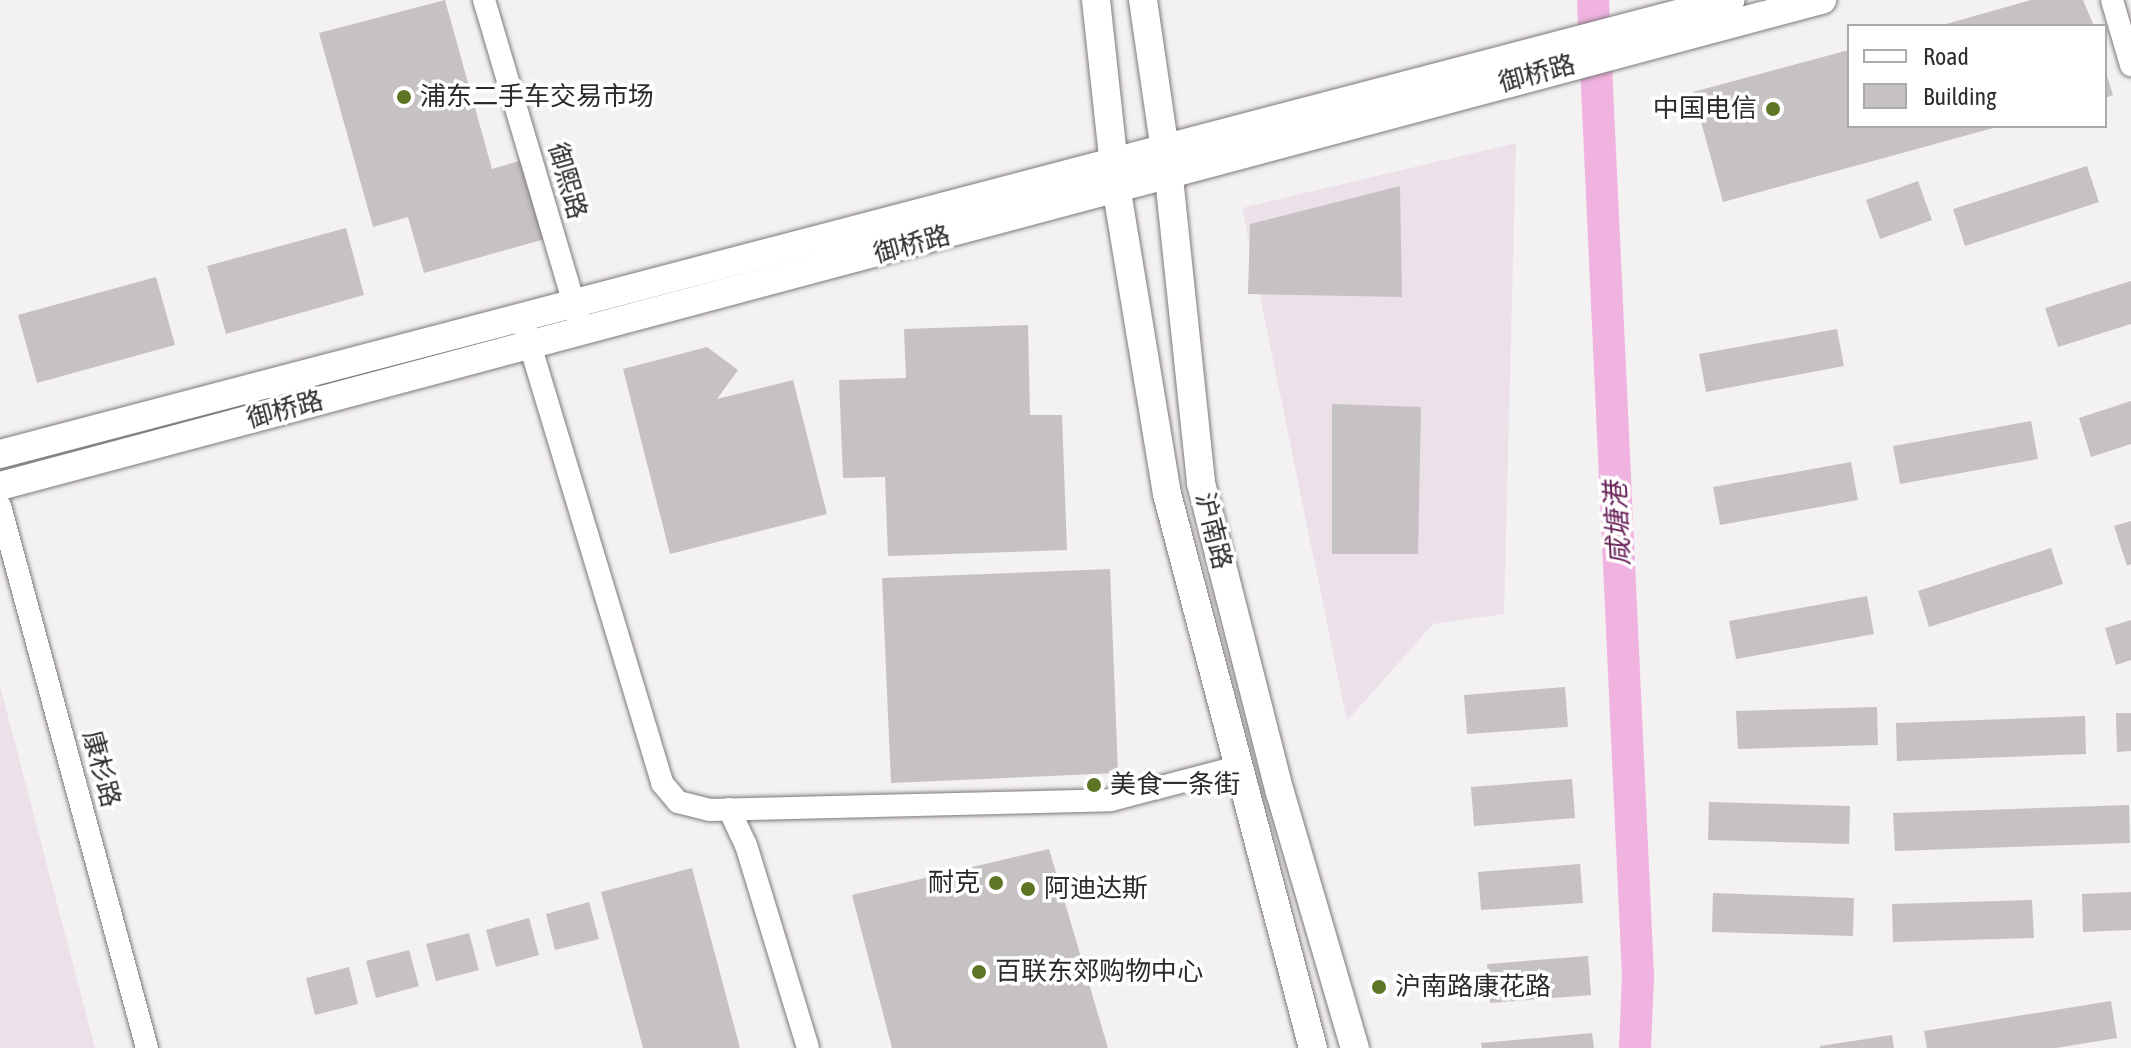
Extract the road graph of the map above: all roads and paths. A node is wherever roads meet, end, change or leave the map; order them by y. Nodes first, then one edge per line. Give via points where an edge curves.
1 (484, 0) edge
2 (1096, 0) edge
3 (1143, 0) edge
4 (1730, 0) edge
5 (1822, 0) edge
6 (2112, 0) edge
7 (1663, 29) junction
8 (1524, 65) junction
9 (2131, 65) edge
10 (1162, 148) junction
11 (1114, 158) junction
12 (1169, 178) junction
13 (1117, 192) junction
14 (573, 301) junction
15 (521, 315) junction
16 (582, 332) junction
17 (530, 344) junction
18 (0, 454) edge
19 (0, 486) edge
20 (0, 506) edge
21 (1238, 767) junction
22 (729, 809) junction
23 (147, 1048) edge
24 (808, 1048) edge
25 (1313, 1048) edge
26 (1355, 1048) edge

1 - 14 street, 御熙路
2 - 11 main road, 沪南路
3 - 10 main road, 沪南路
4 - 7 main road, 御桥路
5 - 7 main road, 御桥路
6 - 9 street
7 - 8 main road, 御桥路
8 - 10 main road, 御桥路
8 - 12 main road, 御桥路
10 - 11 main road, 御桥路
10 - 12 main road, 沪南路
11 - 13 main road, 沪南路
11 - 14 main road, 御桥路
12 - 13 main road, 御桥路
12 - 26 main road, 沪南路 via 1201,483 1280,792
13 - 16 main road, 御桥路
13 - 21 main road, 沪南路 via 1167,494
14 - 15 main road, 御桥路
14 - 16 street, 御熙路
15 - 17 street
15 - 18 main road, 御桥路
16 - 17 main road, 御桥路
17 - 19 main road, 御桥路
17 - 22 street via 662,783 678,802
20 - 23 street, 康杉路
21 - 22 street via 1111,800
21 - 25 main road, 沪南路
22 - 24 street via 746,845

